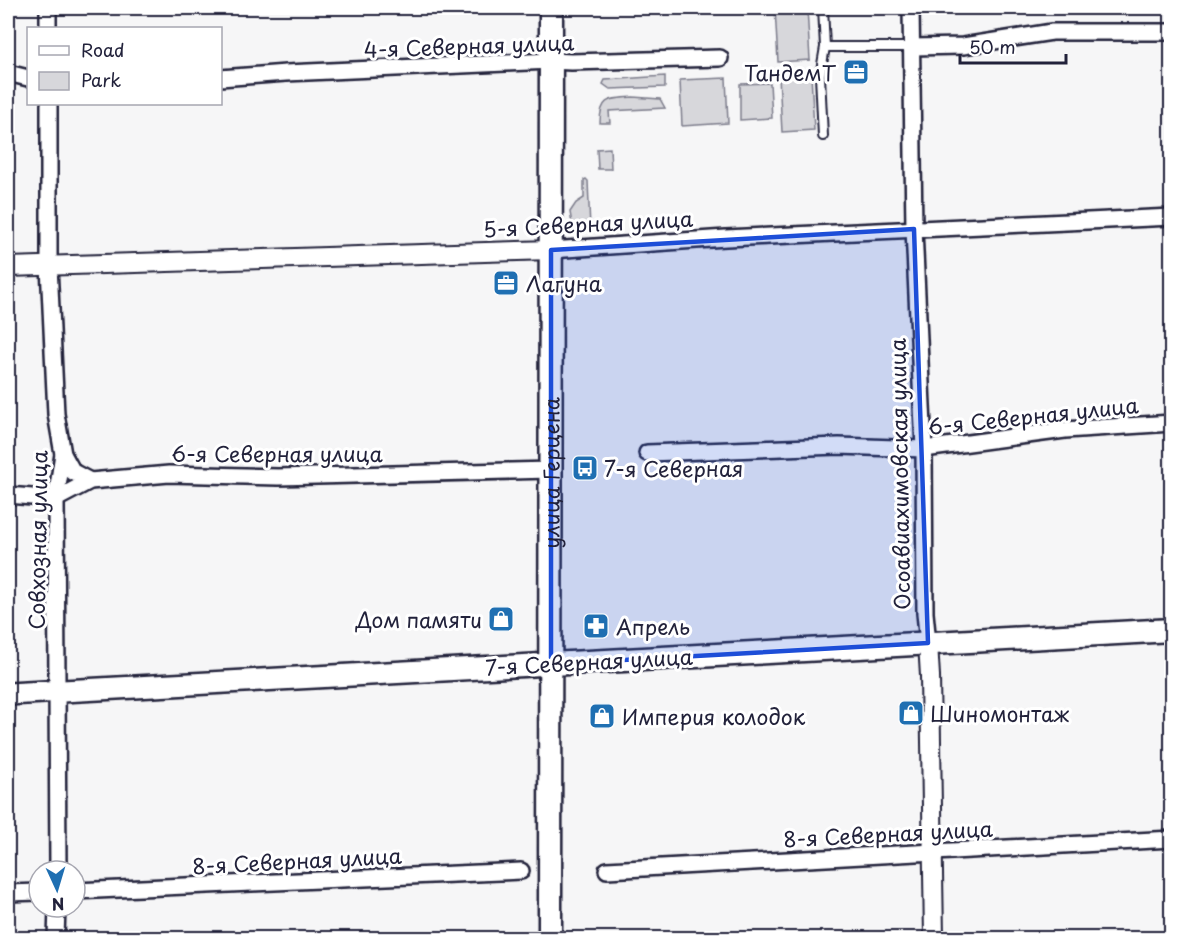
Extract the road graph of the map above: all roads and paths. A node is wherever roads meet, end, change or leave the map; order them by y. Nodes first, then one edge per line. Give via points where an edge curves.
1 (48, 8) edge
2 (551, 8) edge
3 (824, 8) edge
4 (911, 8) edge
5 (48, 27) edge
6 (1172, 32) edge
7 (825, 47) junction
8 (912, 47) junction
9 (720, 58) dead end
10 (551, 61) junction
11 (8, 73) edge
12 (27, 78) edge
13 (222, 78) edge
14 (49, 105) edge
15 (823, 136) dead end
16 (1172, 217) edge
17 (914, 229) junction
18 (551, 250) junction
19 (49, 266) junction
20 (8, 267) edge
21 (1172, 423) edge
22 (924, 448) junction
23 (647, 453) dead end
24 (63, 454) junction
25 (551, 470) junction
26 (90, 481) junction
27 (8, 495) edge
28 (56, 499) junction
29 (1172, 630) edge
30 (928, 643) junction
31 (551, 664) junction
32 (56, 691) junction
33 (8, 694) edge
34 (1172, 839) edge
35 (931, 852) junction
36 (57, 859) edge
37 (607, 870) dead end
38 (521, 871) dead end
39 (87, 890) edge
40 (27, 892) edge
41 (8, 893) edge
42 (57, 919) edge
43 (57, 939) edge
44 (550, 939) edge
45 (934, 939) edge

1 - 5 street
2 - 10 main road, улица Герцена
3 - 7 lane
4 - 8 street, Осоавиахимовская улица
6 - 8 street via 1052,32 963,46
7 - 8 lane
7 - 15 lane via 820,76
8 - 17 street, Осоавиахимовская улица
9 - 10 street, 4-я Северная улица
10 - 13 street, 4-я Северная улица
10 - 18 main road, улица Герцена
11 - 12 street
14 - 19 street, Совхозная улица
16 - 17 street, 5-я Северная улица
17 - 18 street, 5-я Северная улица
17 - 22 street, Осоавиахимовская улица
18 - 19 street, 5-я Северная улица
18 - 25 main road, улица Герцена
19 - 20 street, 5-я Северная улица
19 - 24 street, Совхозная улица via 56,414
21 - 22 street, 6-я Северная улица via 1065,430
22 - 23 street, 6-я Северная улица via 839,446
22 - 30 street, Осоавиахимовская улица
24 - 26 street via 73,472
24 - 28 street, Совхозная улица
25 - 26 street, 6-я Северная улица via 278,477 169,474
25 - 31 main road, улица Герцена
26 - 28 street, 6-я Северная улица
27 - 28 street
28 - 32 street, Совхозная улица
29 - 30 main road, 7-я Северная улица
30 - 31 main road, 7-я Северная улица
30 - 35 street, Осоавиахимовская улица
31 - 32 main road, 7-я Северная улица
31 - 44 main road, улица Герцена
32 - 33 main road, 7-я Северная улица
32 - 36 street, Совхозная улица
34 - 35 street, 8-я Северная улица
35 - 37 street, 8-я Северная улица
35 - 45 street, Осоавиахимовская улица
38 - 39 street, 8-я Северная улица
40 - 41 street
42 - 43 street

